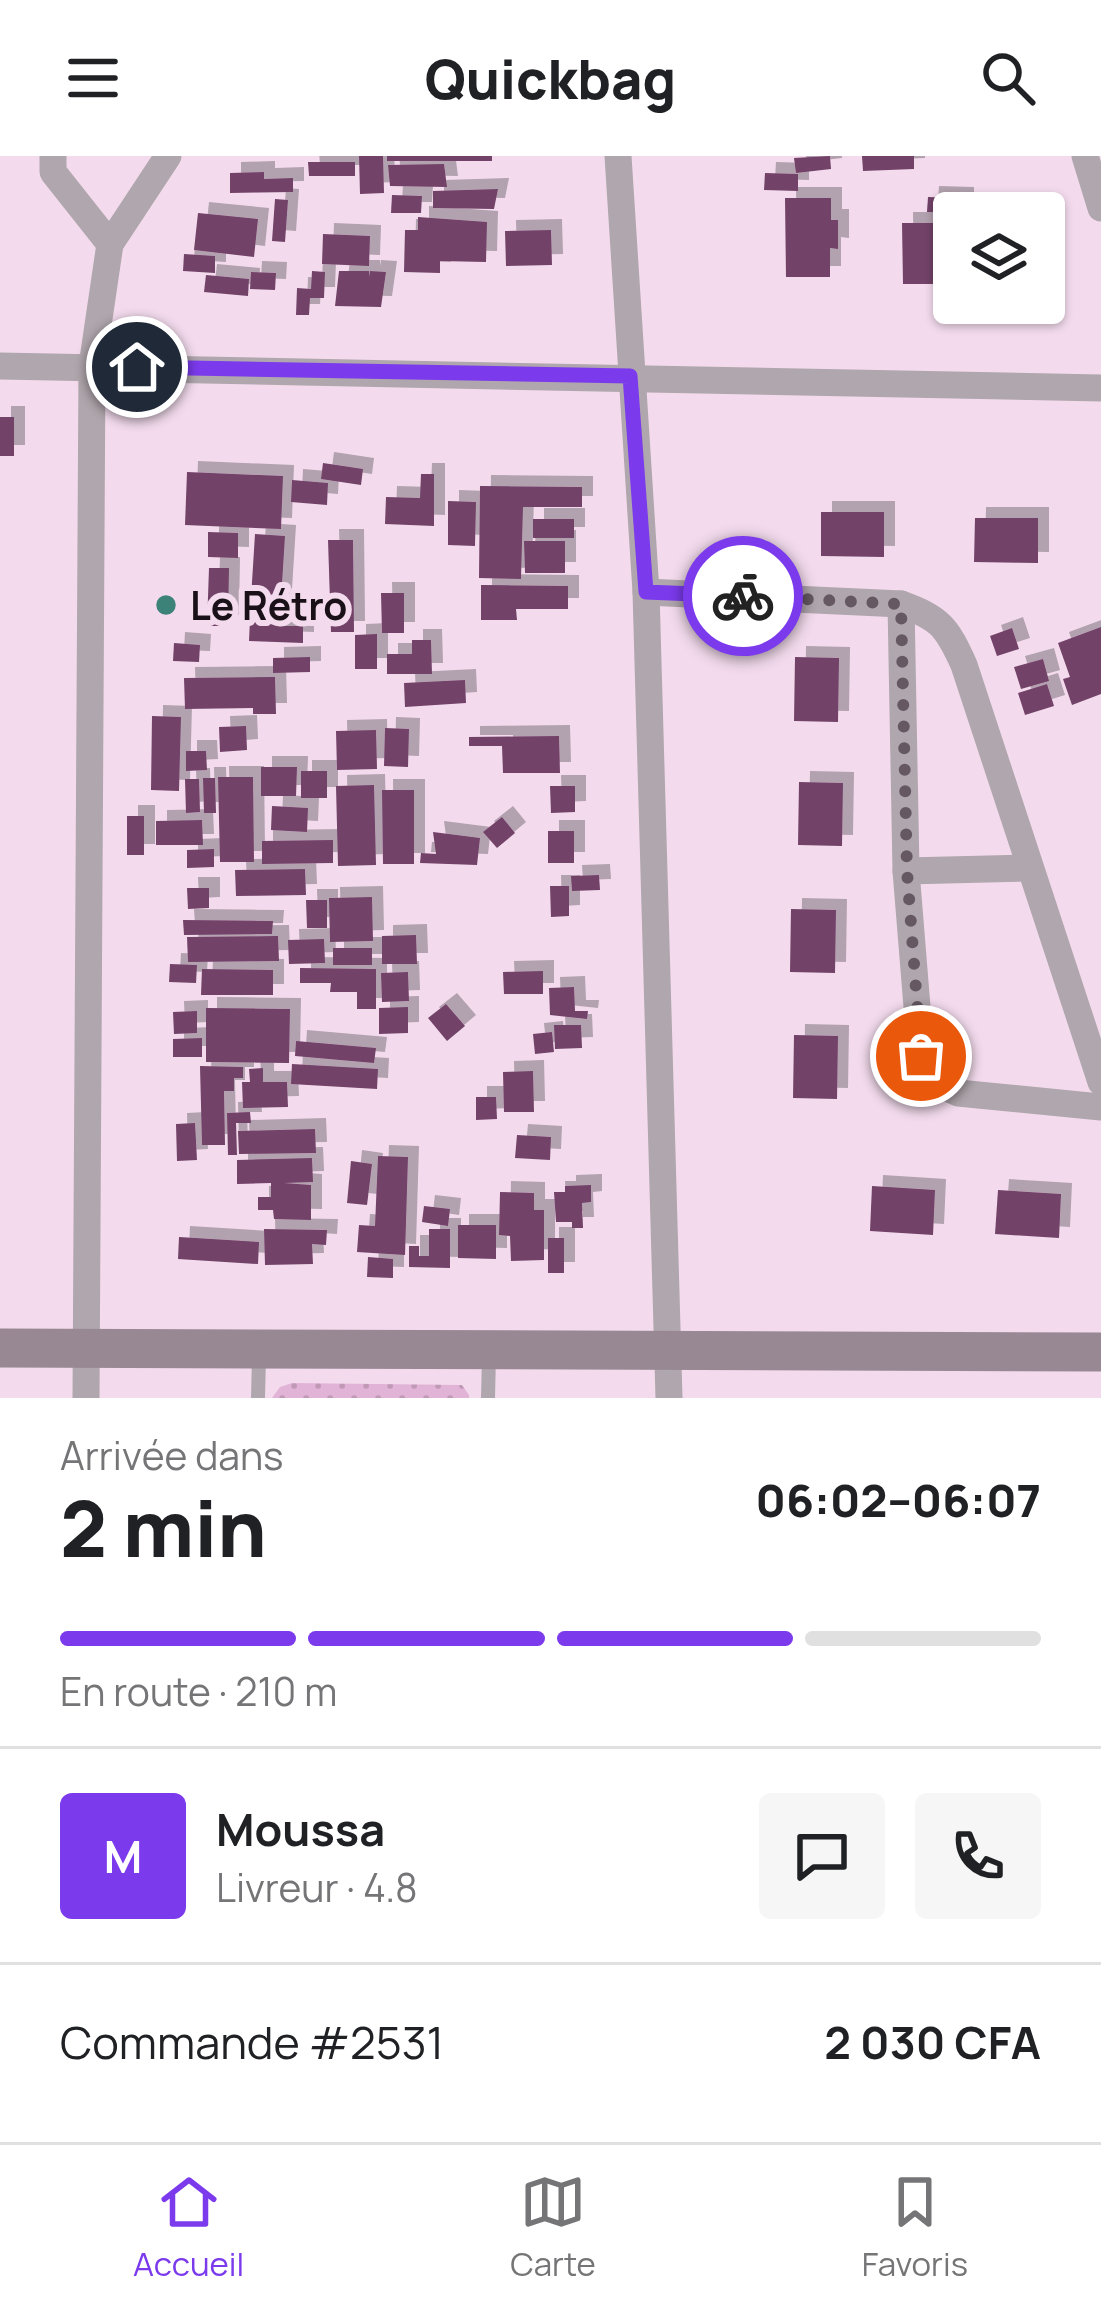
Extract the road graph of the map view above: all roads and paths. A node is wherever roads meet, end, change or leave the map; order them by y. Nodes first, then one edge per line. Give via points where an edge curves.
1 (53, 156) edge
2 (168, 156) edge
3 (618, 156) edge
4 (1085, 156) edge
5 (1101, 208) edge
6 (110, 244) junction
7 (0, 366) edge
8 (92, 366) junction
9 (630, 376) junction
10 (1101, 388) edge
11 (646, 592) junction
12 (901, 604) junction
13 (1028, 868) junction
14 (907, 871) junction
15 (1101, 1082) edge
16 (1101, 1107) edge
17 (0, 1348) edge
18 (87, 1350) junction
19 (259, 1350) junction
20 (490, 1351) junction
21 (670, 1351) junction
22 (1101, 1352) edge
23 (86, 1398) edge
24 (258, 1398) edge
25 (488, 1398) edge
26 (669, 1398) edge

1 - 6 street via 53,172
2 - 6 street
3 - 9 street
4 - 5 street
6 - 8 street
7 - 8 street
8 - 9 street
8 - 18 street
9 - 10 street
9 - 11 street
11 - 12 street
11 - 21 street
12 - 13 street via 950,633
12 - 14 street
13 - 14 street
13 - 15 street
14 - 16 street via 921,1056 934,1082 958,1093
17 - 18 street
18 - 19 street
18 - 23 street
19 - 20 street
19 - 24 lane
20 - 21 street
20 - 25 lane
21 - 22 street
21 - 26 street

